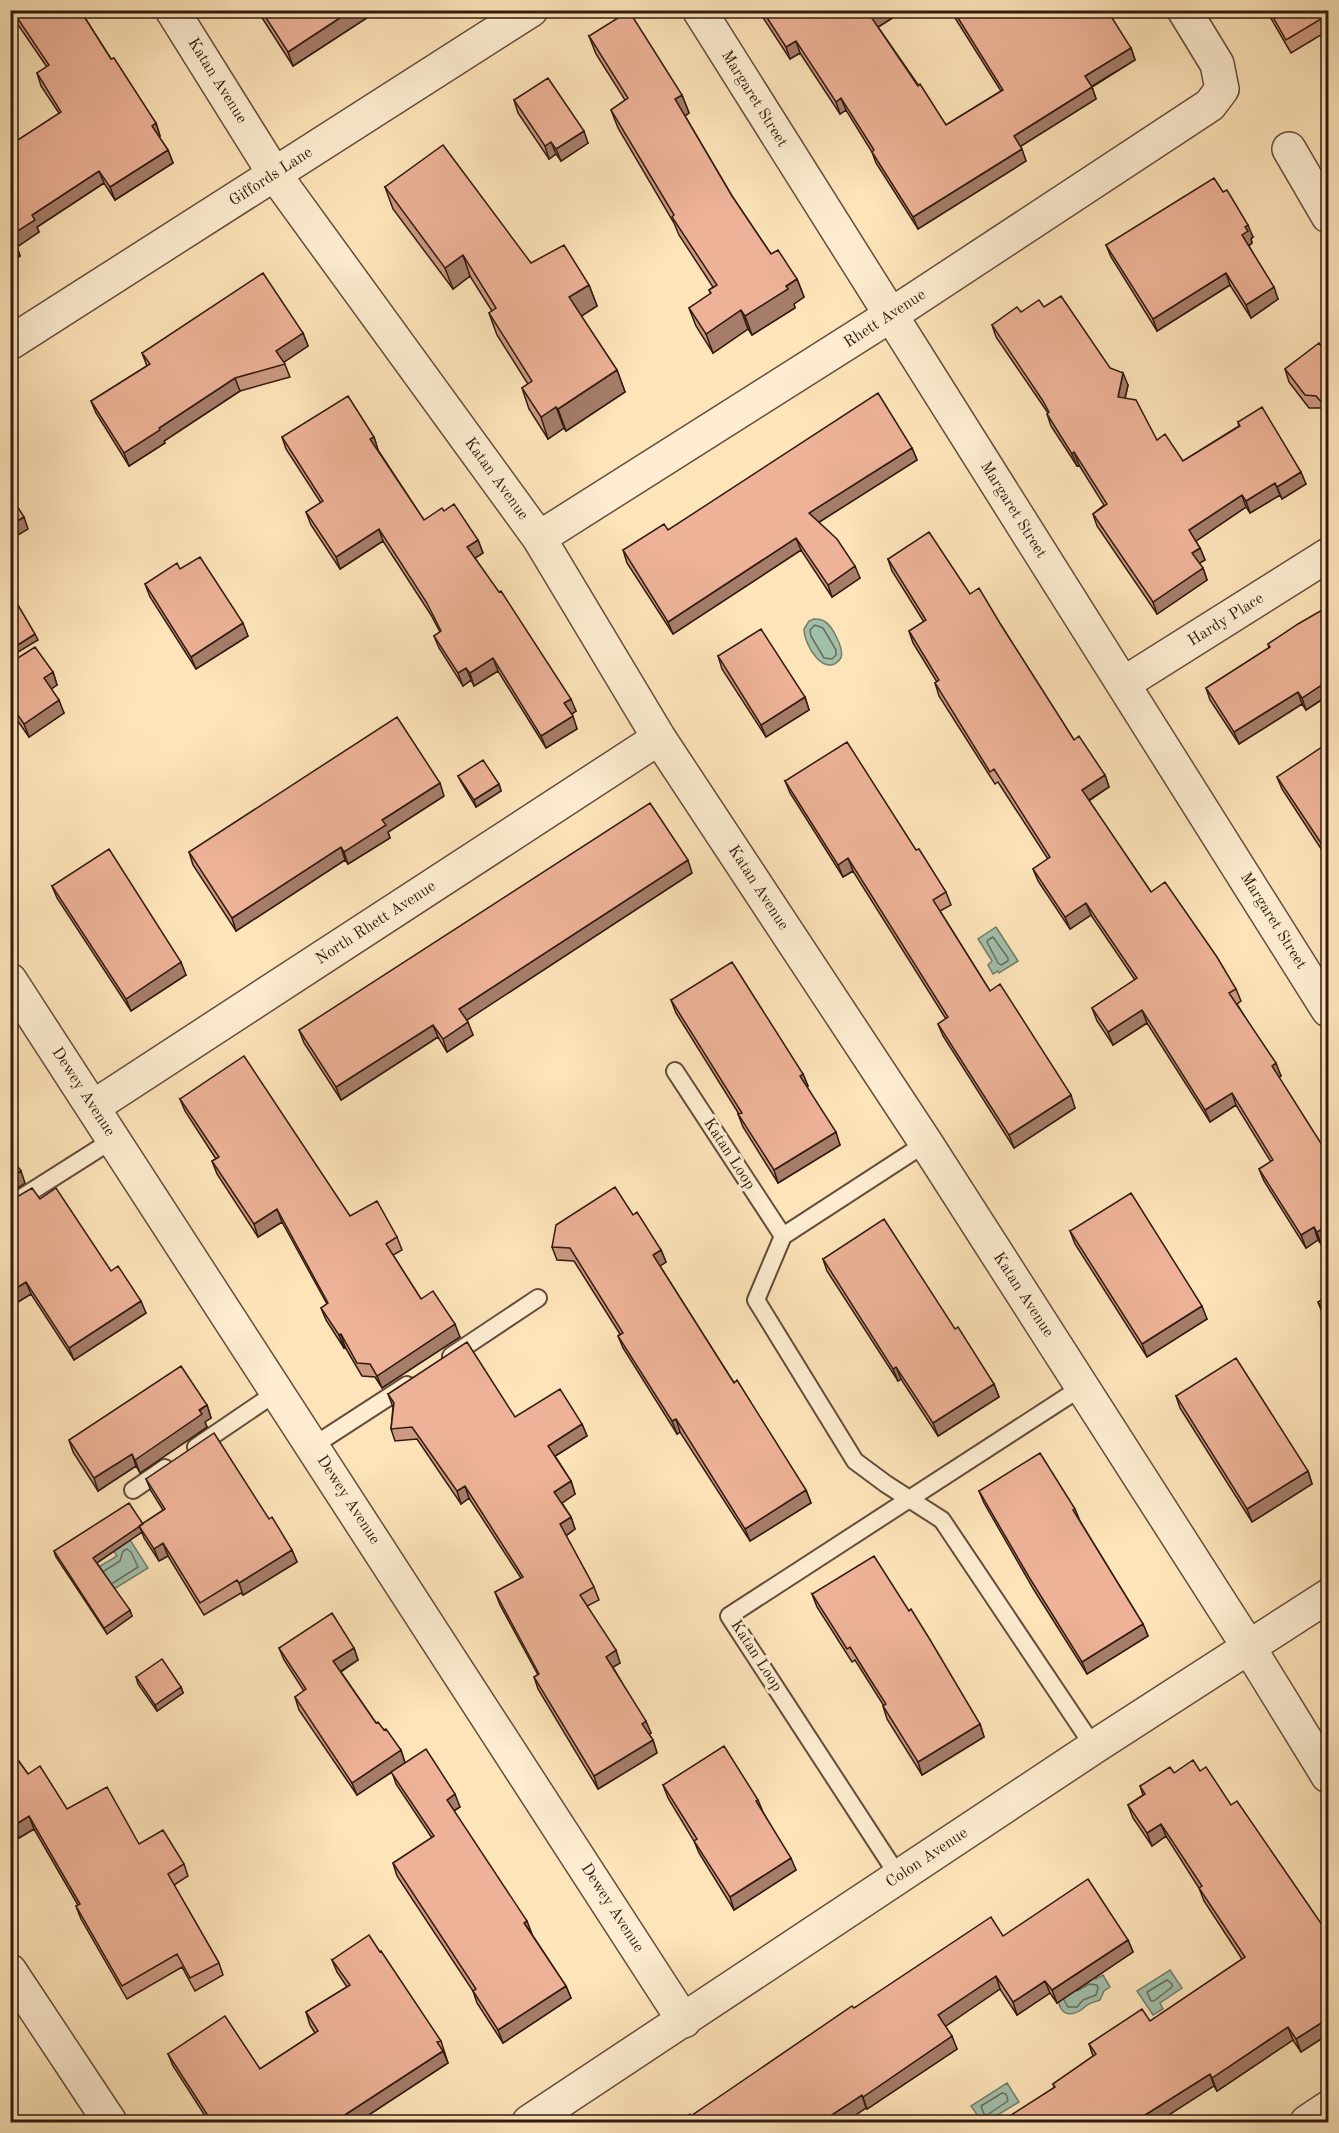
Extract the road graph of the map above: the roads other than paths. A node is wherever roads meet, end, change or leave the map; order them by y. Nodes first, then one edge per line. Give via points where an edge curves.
1 (172, 10) edge
2 (531, 10) edge
3 (699, 10) edge
4 (1184, 10) edge
5 (1288, 149) dead end
6 (275, 175) junction
7 (1329, 216) edge
8 (891, 315) junction
9 (10, 343) edge
10 (539, 538) junction
11 (1329, 555) edge
12 (1123, 684) junction
13 (659, 738) junction
14 (10, 980) edge
15 (1329, 1010) edge
16 (675, 1071) dead end
17 (93, 1107) junction
18 (114, 1139) junction
19 (926, 1143) junction
20 (10, 1205) edge
21 (783, 1236) junction
22 (538, 1298) dead end
23 (440, 1363) edge
24 (420, 1376) edge
25 (1082, 1386) junction
26 (277, 1392) junction
27 (313, 1446) junction
28 (133, 1490) dead end
29 (909, 1499) junction
30 (1329, 1596) edge
31 (1248, 1646) junction
32 (1094, 1747) junction
33 (1329, 1776) edge
34 (899, 1877) junction
35 (10, 1971) edge
36 (684, 2021) junction
37 (1329, 2108) edge
38 (110, 2122) edge
39 (529, 2122) edge
40 (1307, 2122) edge

1 - 6 street, Katan Avenue
2 - 6 street, Giffords Lane
3 - 8 street, Margaret Street
4 - 8 street, Rhett Avenue via 1218,64 1222,88 1210,105
5 - 7 street
6 - 9 street, Giffords Lane
6 - 10 street, Katan Avenue
8 - 10 street, Rhett Avenue
8 - 12 street, Margaret Street
10 - 13 street, Katan Avenue
11 - 12 street, Hardy Place
12 - 15 street, Margaret Street
13 - 17 street, North Rhett Avenue
13 - 19 street, Katan Avenue
14 - 17 street, Dewey Avenue
16 - 21 lane, Katan Loop
17 - 18 street, Dewey Avenue
18 - 20 lane
18 - 26 street, Dewey Avenue
19 - 21 lane
19 - 25 street, Katan Avenue
21 - 29 lane via 756,1300 855,1461
22 - 23 lane
24 - 27 lane
25 - 29 lane, Katan Loop
25 - 31 street, Katan Avenue
26 - 27 street, Dewey Avenue
26 - 28 lane
27 - 36 street, Dewey Avenue
29 - 32 lane via 942,1520
29 - 34 lane, Katan Loop via 729,1616
30 - 31 street, Colon Avenue
31 - 32 street, Colon Avenue
31 - 33 street, Katan Avenue
32 - 34 street, Colon Avenue
34 - 36 street, Colon Avenue
35 - 38 street
36 - 39 street, Colon Avenue
37 - 40 street

